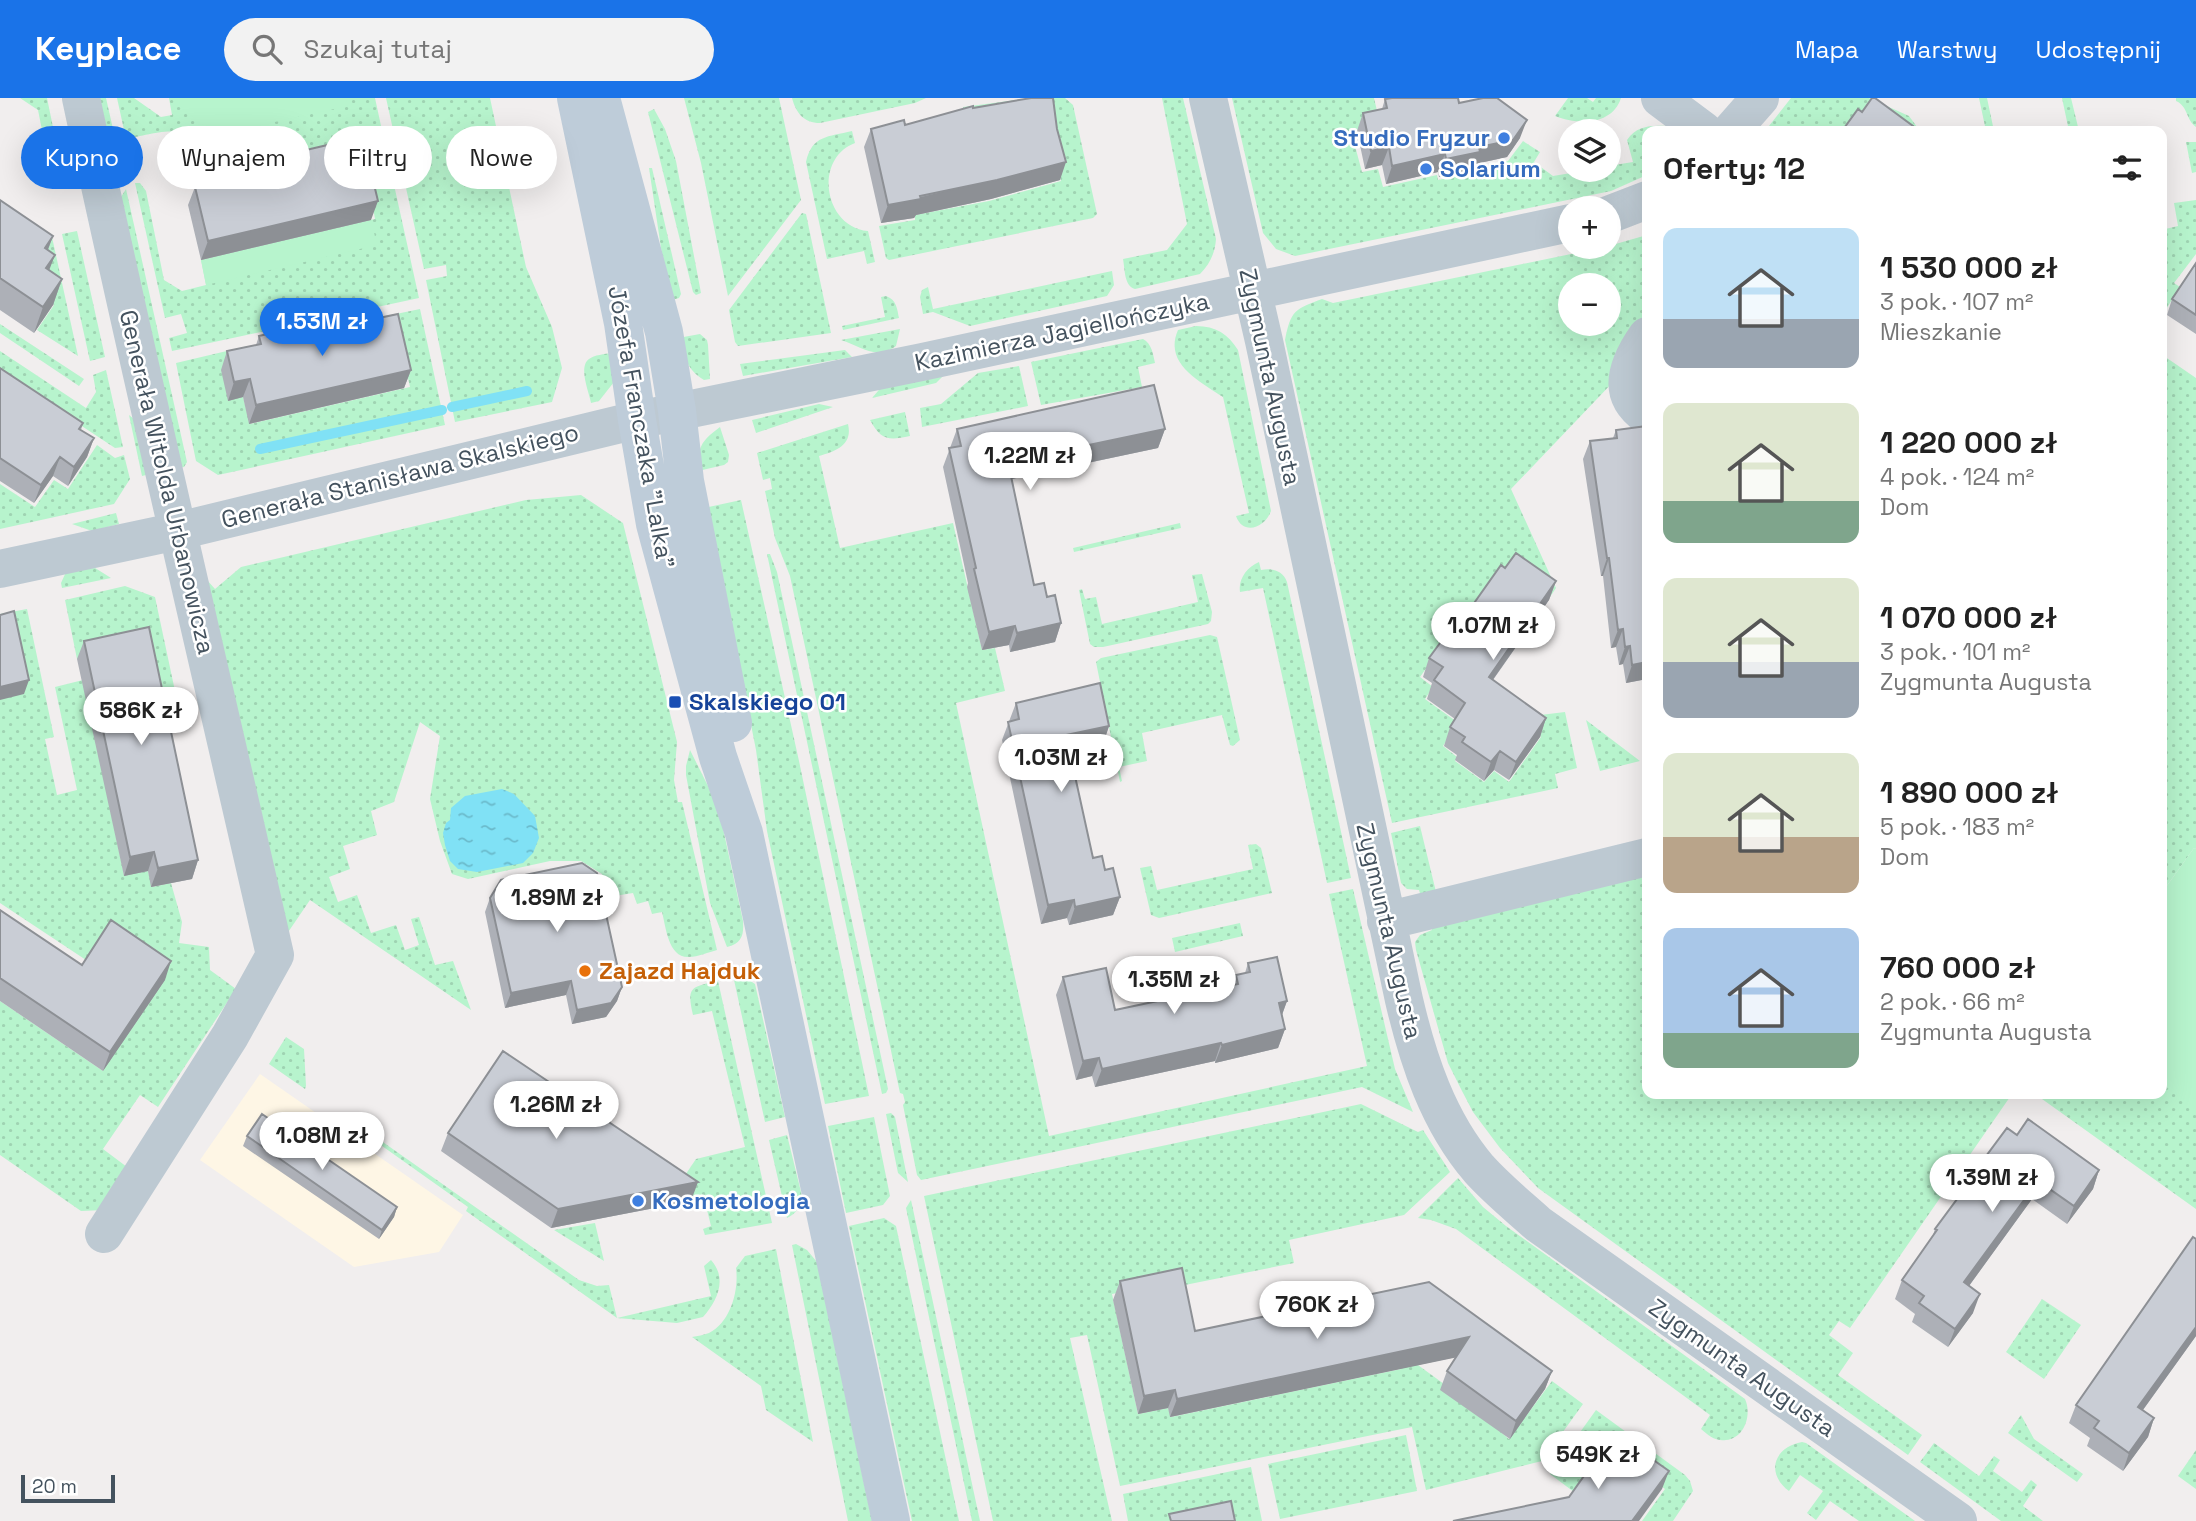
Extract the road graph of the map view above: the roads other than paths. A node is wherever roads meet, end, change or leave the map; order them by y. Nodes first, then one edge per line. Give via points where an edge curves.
1 (81, 98) edge
2 (576, 98) edge
3 (601, 98) edge
4 (1208, 98) edge
5 (1660, 98) edge
6 (1760, 98) edge
7 (1697, 126) edge
8 (1735, 126) edge
9 (1642, 203) edge
10 (1621, 210) edge
11 (1558, 226) edge
12 (1253, 292) junction
13 (1642, 343) edge
14 (677, 411) junction
15 (1642, 412) edge
16 (636, 420) junction
17 (178, 531) junction
18 (0, 569) edge
19 (744, 833) junction
20 (1642, 858) edge
21 (1386, 921) junction
22 (104, 1234) dead end
23 (891, 1521) edge
24 (1958, 1521) edge

1 - 17 street, Generała Witolda Urbanowicza
2 - 16 street, Józefa Franczaka "Lalka" via 623,323
3 - 14 street, Józefa Franczaka "Lalka" via 660,313
4 - 12 street, Zygmunta Augusta
5 - 7 street
6 - 8 street
9 - 10 street
11 - 12 street, Kazimierza Jagiellończyka
12 - 14 street, Kazimierza Jagiellończyka
12 - 21 street, Zygmunta Augusta
13 - 15 street via 1626,381
14 - 16 street, Generała Stanisława Skalskiego
14 - 19 street, Józefa Franczaka "Lalka" via 685,481 740,756
16 - 17 street, Generała Stanisława Skalskiego
16 - 19 street, Józefa Franczaka "Lalka" via 660,547 718,757
17 - 18 street, Generała Stanisława Skalskiego
17 - 22 street, Generała Witolda Urbanowicza via 275,955 230,1036
19 - 23 street, Józefa Franczaka "Lalka"
20 - 21 street
21 - 24 street, Zygmunta Augusta via 1416,1053 1458,1141 1479,1168 1538,1224

